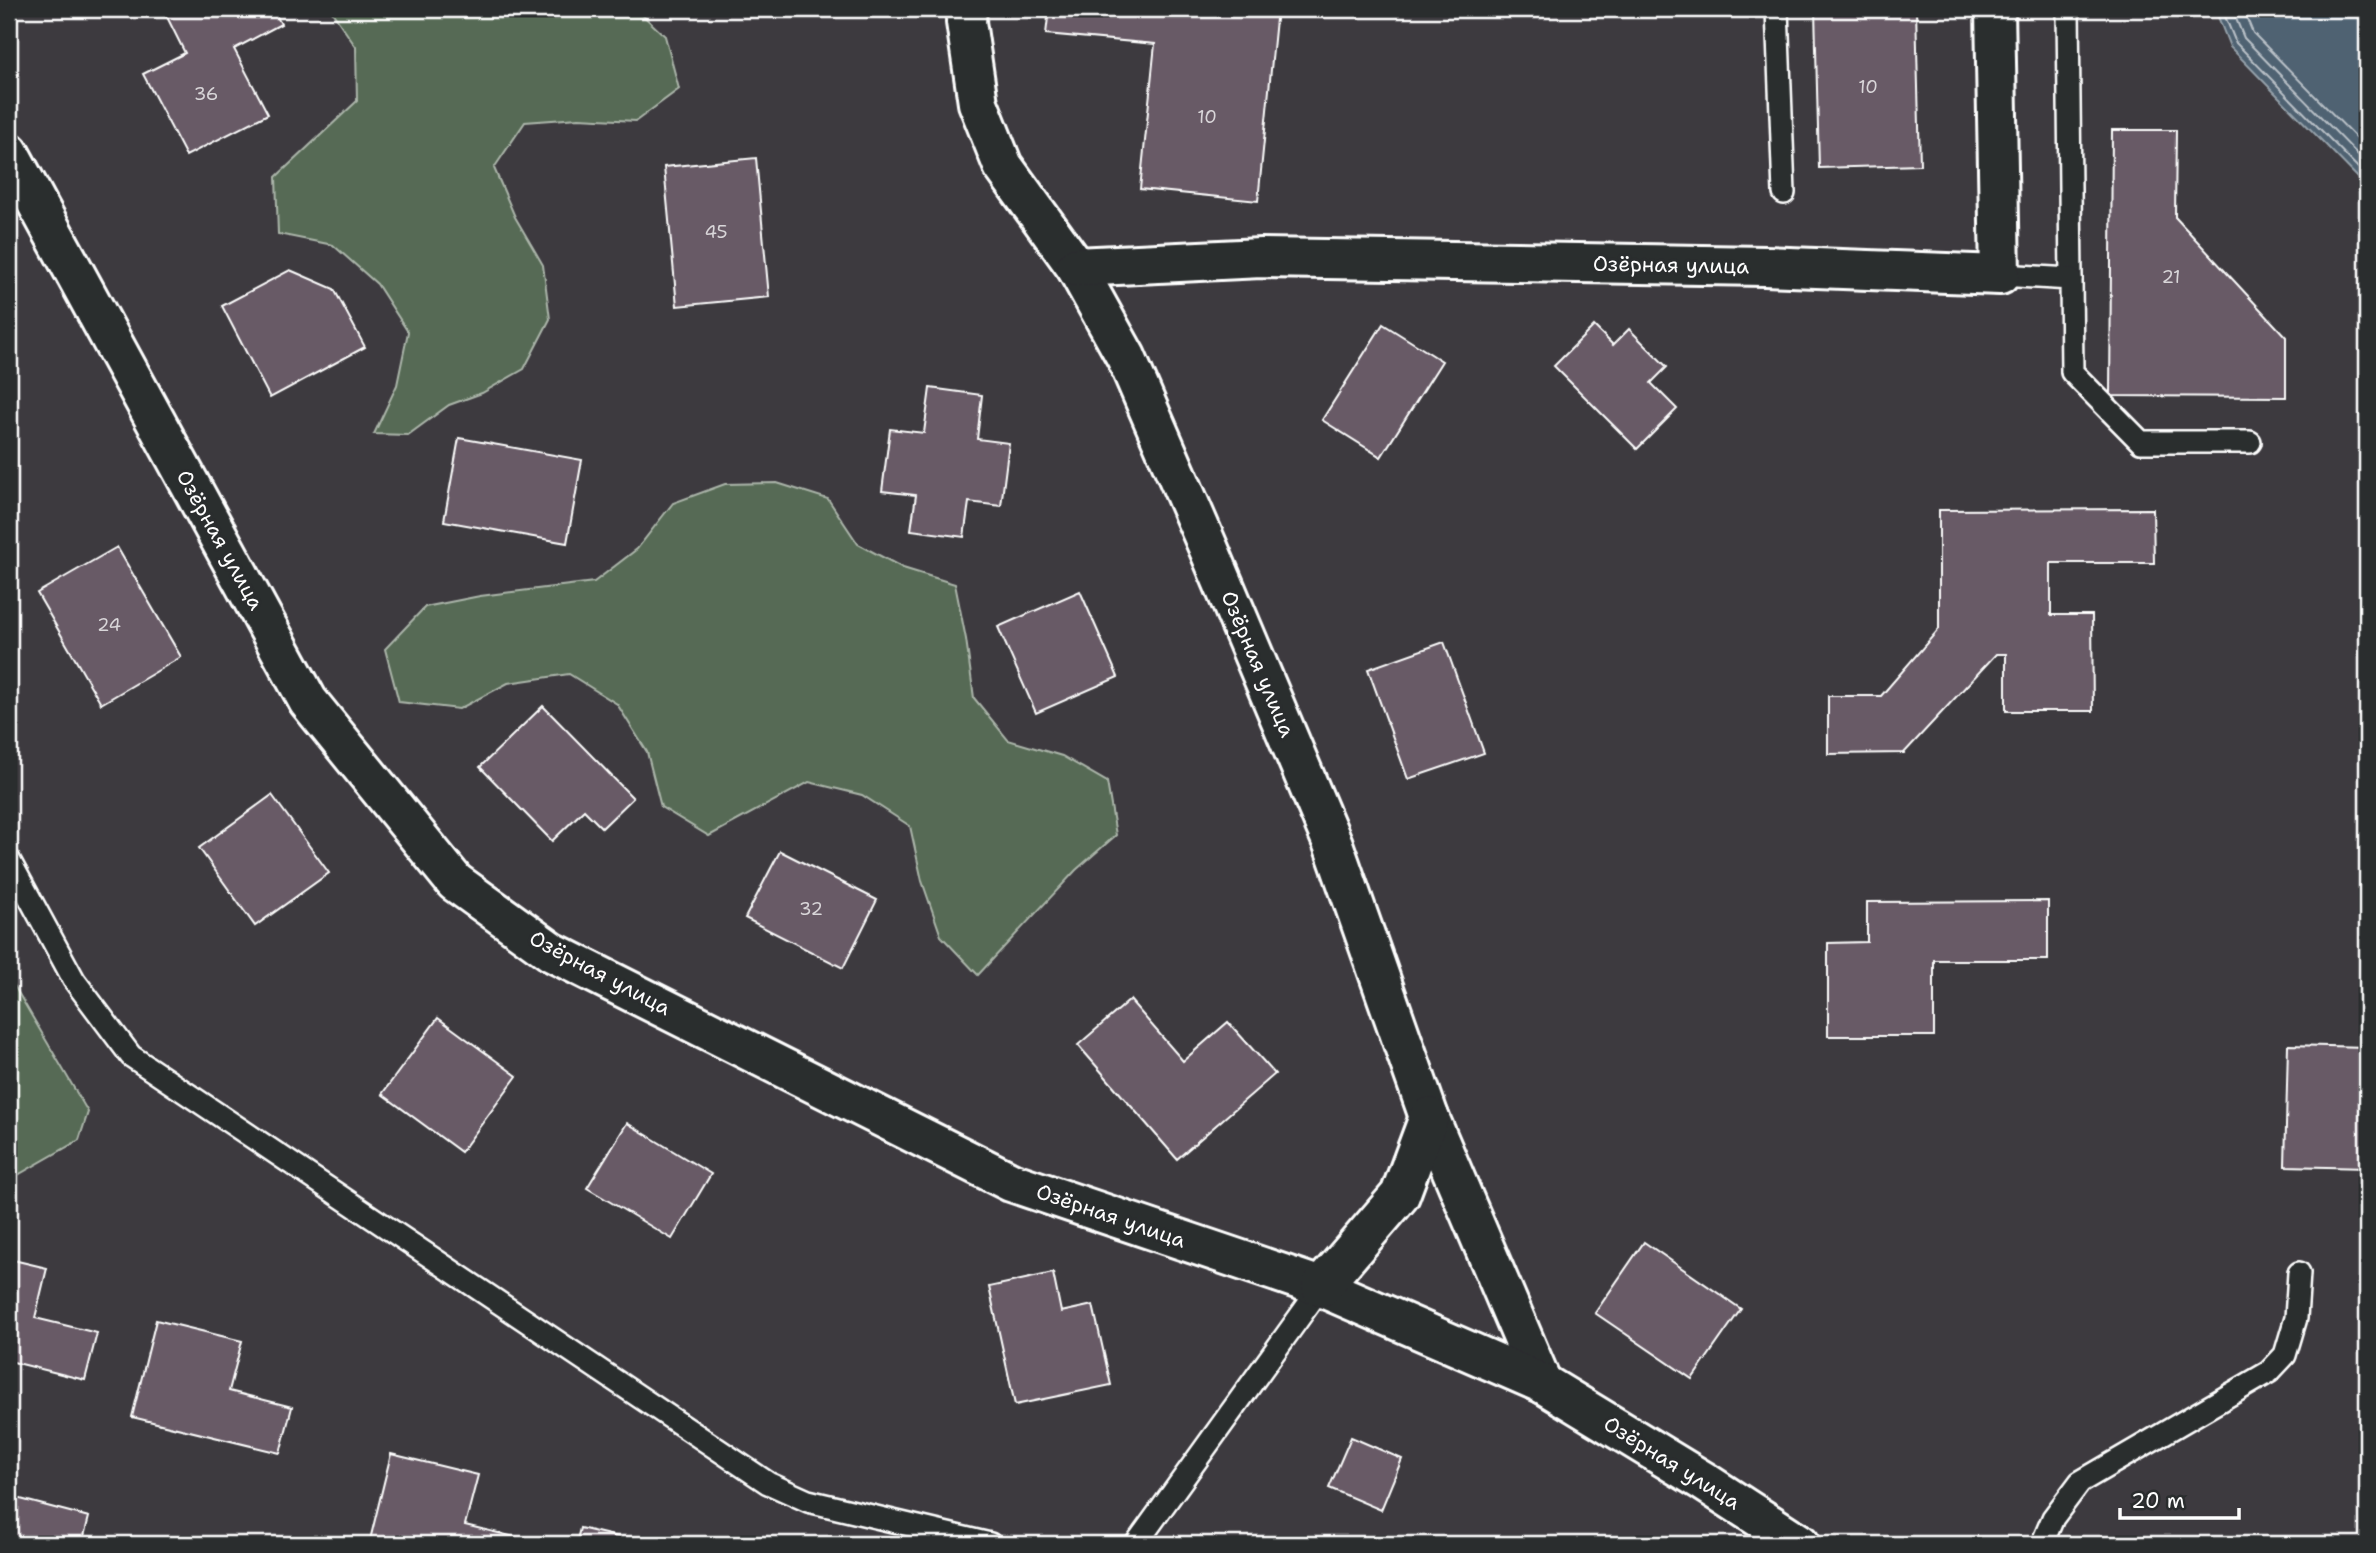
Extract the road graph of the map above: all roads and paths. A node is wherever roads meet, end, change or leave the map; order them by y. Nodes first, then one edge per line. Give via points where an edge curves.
1 (967, 9) edge
2 (1777, 9) edge
3 (1995, 9) edge
4 (2068, 9) edge
5 (9, 152) edge
6 (1784, 193) dead end
7 (1076, 267) junction
8 (2000, 275) junction
9 (2071, 279) junction
10 (2250, 442) dead end
11 (9, 860) edge
12 (1429, 1118) junction
13 (2299, 1273) dead end
14 (1321, 1287) junction
15 (1542, 1383) junction
16 (990, 1544) edge
17 (1136, 1544) edge
18 (1800, 1544) edge
19 (2042, 1544) edge

1 - 7 street, Озёрная улица via 978,103 1003,166
2 - 6 lane
3 - 8 street
4 - 9 lane
5 - 14 street, Озёрная улица via 308,701 455,882 552,951 1011,1182
7 - 8 street, Озёрная улица via 1261,258 1765,266
7 - 12 street, Озёрная улица via 1126,358 1333,844
8 - 9 lane
9 - 10 lane via 2072,372 2141,442
11 - 16 lane via 74,980 131,1056 768,1483 808,1501
12 - 14 street via 1400,1195
12 - 15 street, Озёрная улица
13 - 19 lane via 2296,1318 2285,1355 2269,1372 2080,1482 2053,1518
14 - 15 street, Озёрная улица
14 - 17 lane
15 - 18 street, Озёрная улица

